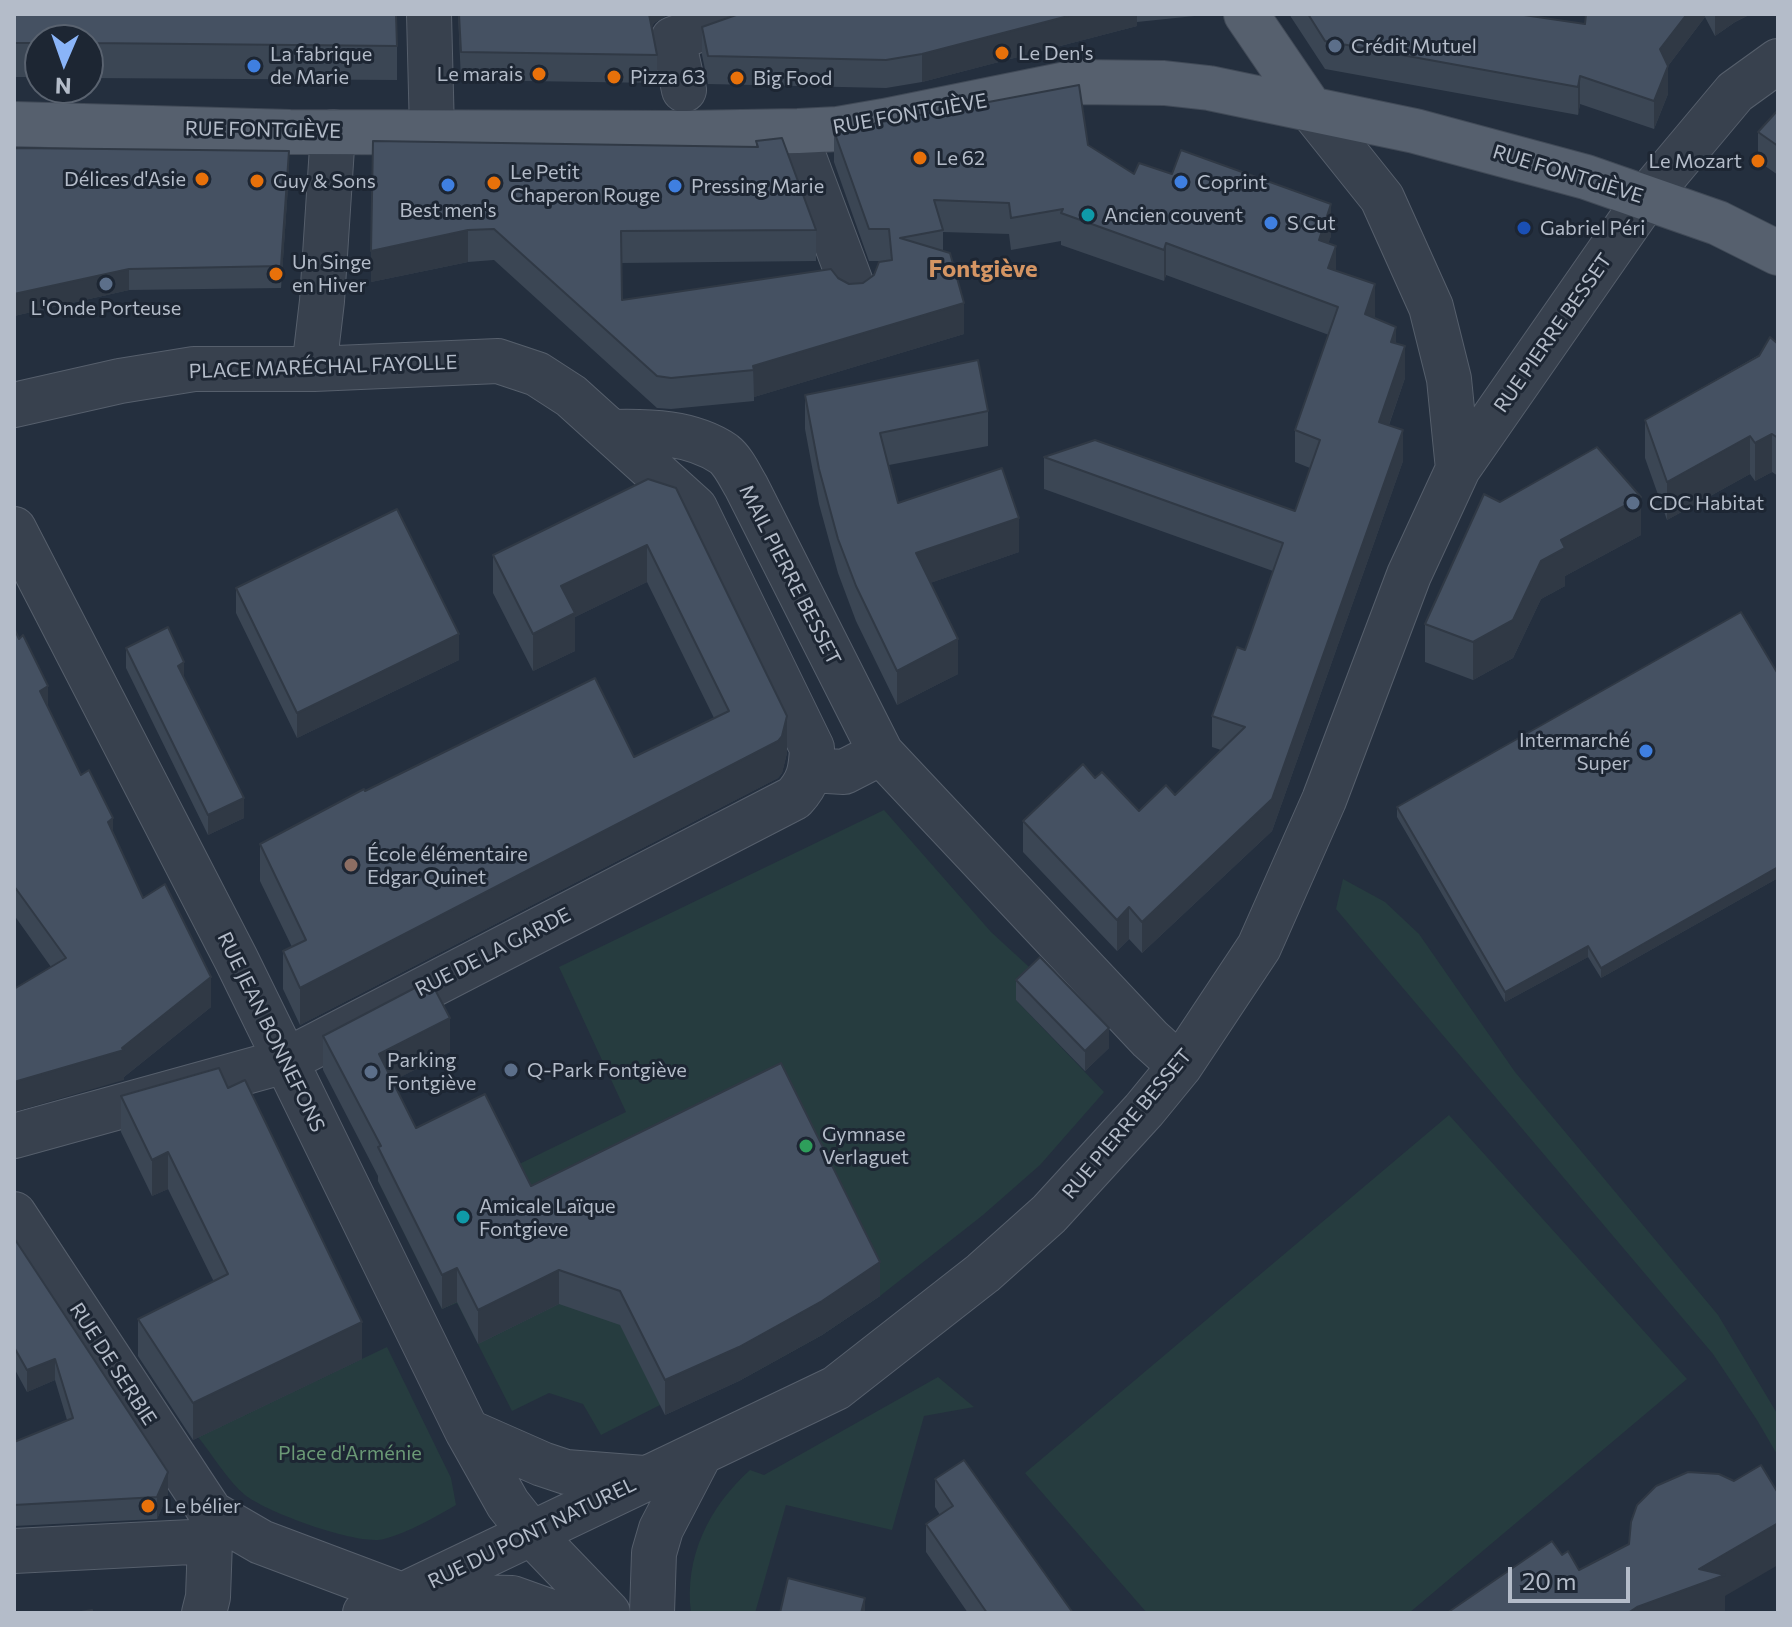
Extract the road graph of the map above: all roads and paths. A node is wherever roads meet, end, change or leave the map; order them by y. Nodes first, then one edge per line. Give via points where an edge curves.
1 (429, 14) edge
2 (743, 14) edge
3 (1246, 14) edge
4 (1778, 61) edge
5 (684, 90) dead end
6 (1310, 108) junction
7 (14, 124) edge
8 (333, 132) junction
9 (432, 132) junction
10 (805, 160) dead end
11 (1647, 197) junction
12 (1778, 253) edge
13 (854, 291) edge
14 (314, 369) junction
15 (14, 405) edge
16 (612, 432) junction
17 (1458, 469) junction
18 (14, 529) edge
19 (881, 753) junction
20 (812, 759) junction
21 (285, 1061) junction
22 (1180, 1066) junction
23 (14, 1136) edge
24 (14, 1214) edge
25 (467, 1431) junction
26 (699, 1456) junction
27 (647, 1478) junction
28 (211, 1527) junction
29 (531, 1533) junction
30 (14, 1551) edge
31 (393, 1607) edge
32 (204, 1613) edge
33 (554, 1613) edge
34 (608, 1613) edge
35 (652, 1613) edge

1 - 9 street
2 - 5 street via 673,39
3 - 6 main road
4 - 11 street, RUE PIERRE BESSET via 1735,92
6 - 9 main road, RUE FONTGIÈVE via 1209,88 1076,82 838,129
6 - 11 main road, RUE FONTGIÈVE via 1415,131
6 - 17 street via 1382,198 1431,307 1449,379
7 - 8 main road, RUE FONTGIÈVE
8 - 9 main road, RUE FONTGIÈVE
8 - 14 street
10 - 13 street
11 - 12 main road, RUE FONTGIÈVE via 1718,223
11 - 17 street, RUE PIERRE BESSET
14 - 15 street, PLACE MARÉCHAL FAYOLLE via 194,369
14 - 16 street, PLACE MARÉCHAL FAYOLLE via 498,361 537,374
16 - 19 street, MAIL PIERRE BESSET via 655,431 726,455
16 - 20 street via 695,508
17 - 22 street, RUE PIERRE BESSET via 1409,575 1324,800 1259,947
18 - 21 street, RUE JEAN BONNEFONS
19 - 20 street via 844,772
19 - 22 street, MAIL PIERRE BESSET
20 - 21 street, RUE DE LA GARDE via 806,785 794,798
21 - 23 street, RUE DE LA GARDE
21 - 25 street, RUE JEAN BONNEFONS
22 - 26 street, RUE PIERRE BESSET via 1049,1214 951,1299 836,1388
24 - 28 street, RUE DE SERBIE
25 - 27 street via 566,1472
25 - 29 street, RUE JEAN BONNEFONS via 508,1504
26 - 27 street, RUE DU PONT NATUREL
26 - 35 street via 661,1529 654,1553
27 - 29 street, RUE DU PONT NATUREL
28 - 30 street
28 - 31 street, RUE DE SERBIE via 261,1542
28 - 32 street
29 - 31 street, RUE DU PONT NATUREL
29 - 34 street, RUE JEAN BONNEFONS
31 - 33 street, RUE DE SERBIE via 512,1598

